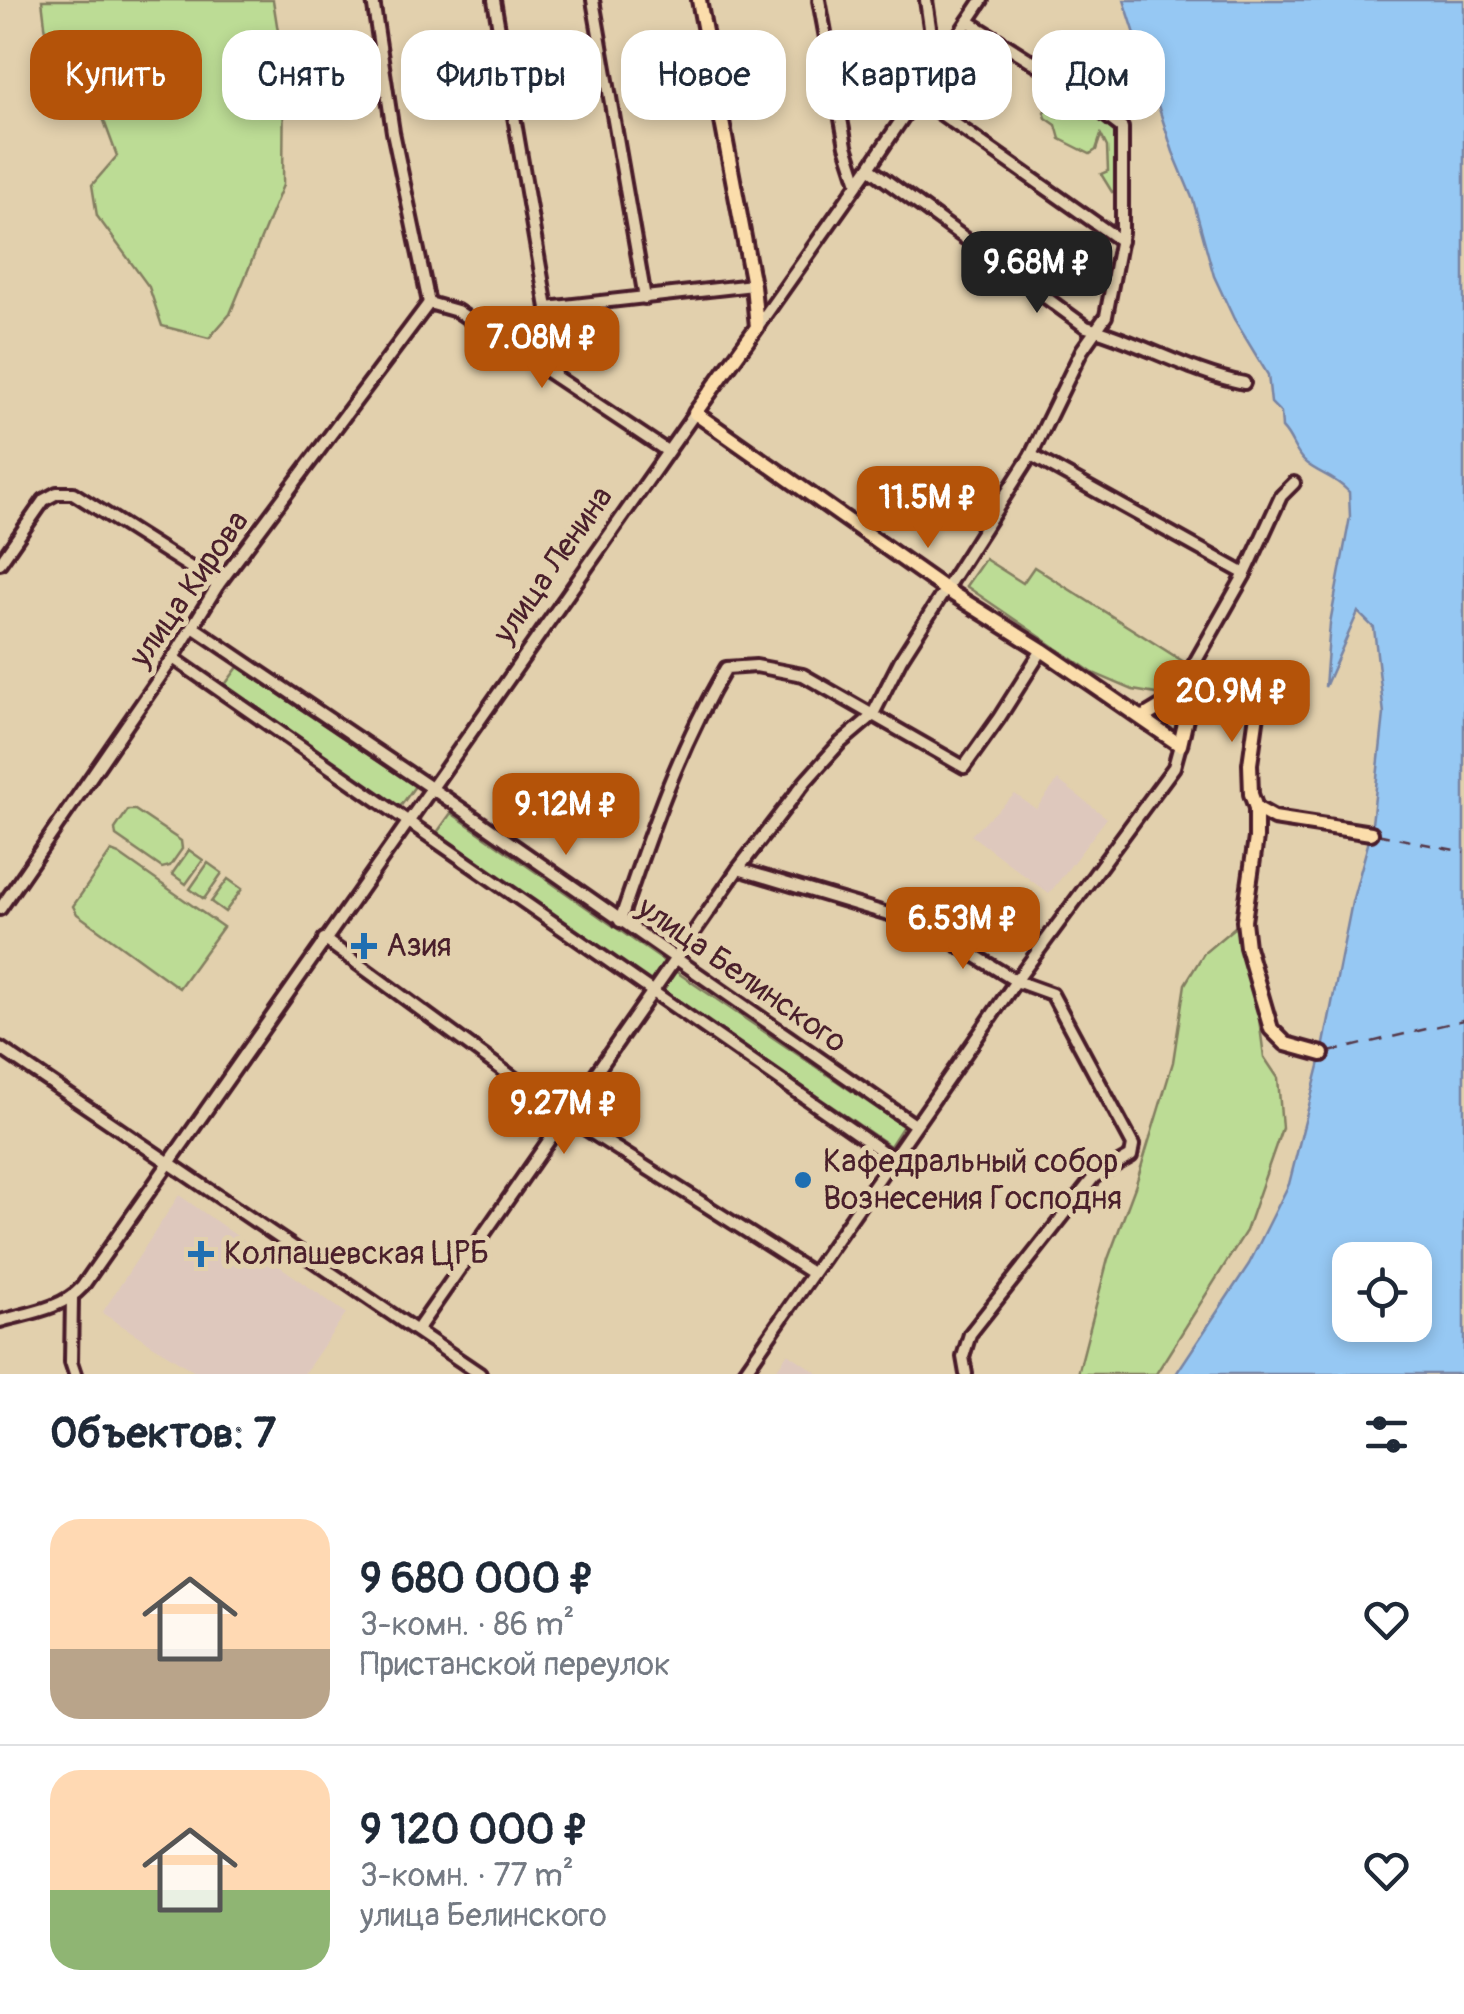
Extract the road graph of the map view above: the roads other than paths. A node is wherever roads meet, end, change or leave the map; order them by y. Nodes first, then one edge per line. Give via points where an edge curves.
1 (373, 0) edge
2 (494, 0) edge
3 (593, 0) edge
4 (699, 0) edge
5 (819, 0) edge
6 (926, 0) edge
7 (982, 0) edge
8 (968, 20) junction
9 (930, 30) edge
10 (961, 30) edge
11 (901, 120) edge
12 (949, 120) edge
13 (870, 168) junction
14 (858, 183) junction
15 (1121, 241) junction
16 (752, 285) junction
17 (646, 298) junction
18 (428, 303) junction
19 (548, 308) junction
20 (757, 327) junction
21 (1097, 330) junction
22 (555, 376) junction
23 (1244, 383) dead end
24 (695, 412) junction
25 (667, 451) junction
26 (1031, 455) junction
27 (1294, 484) dead end
28 (0, 563) edge
29 (1246, 574) junction
30 (218, 586) junction
31 (945, 589) junction
32 (194, 628) junction
33 (1042, 650) junction
34 (173, 658) junction
35 (1192, 688) junction
36 (872, 716) junction
37 (1142, 718) junction
38 (1180, 746) junction
39 (431, 788) junction
40 (1256, 808) junction
41 (408, 820) junction
42 (1371, 833) dead end
43 (738, 869) junction
44 (0, 910) edge
45 (620, 921) junction
46 (324, 939) junction
47 (673, 958) junction
48 (1016, 981) junction
49 (652, 992) junction
50 (0, 1048) edge
51 (1322, 1054) dead end
52 (567, 1117) junction
53 (915, 1125) junction
54 (892, 1158) junction
55 (168, 1161) junction
56 (812, 1273) junction
57 (72, 1298) junction
58 (0, 1321) edge
59 (417, 1330) junction
60 (75, 1374) edge
61 (480, 1374) edge
62 (743, 1374) edge
63 (966, 1374) edge

1 - 18 street
2 - 19 street
3 - 17 street
4 - 16 main road
5 - 14 street
6 - 9 street
7 - 8 street, улица Ленина
8 - 10 street, улица Ленина
8 - 15 street via 1122,128
11 - 13 street, улица Ленина
12 - 15 street
13 - 14 street, улица Ленина
13 - 21 street
14 - 20 street, улица Ленина
15 - 21 street via 1106,316
16 - 17 street
16 - 20 main road
17 - 19 street
18 - 22 street via 457,311
18 - 30 street, улица Кирова
19 - 22 street
20 - 24 main road, улица Ленина
21 - 23 street
21 - 26 street
22 - 25 street
24 - 25 street, улица Ленина
24 - 31 main road
25 - 39 street, улица Ленина
26 - 29 street
26 - 31 street
27 - 29 street via 1280,496
28 - 30 street via 44,500 73,493
29 - 35 street via 1189,673
30 - 32 street, улица Кирова
31 - 33 main road
31 - 36 street
32 - 34 street, улица Кирова
32 - 39 street, улица Белинского
33 - 36 street via 964,767
33 - 37 main road
34 - 41 street, улица Белинского
34 - 44 street, улица Кирова
35 - 37 main road
35 - 38 main road
35 - 40 main road via 1235,690 1258,706 1250,764
36 - 43 street via 804,782
36 - 45 street via 803,676 756,666 726,668 696,719 657,812
37 - 38 main road
38 - 48 street via 1174,767
39 - 41 street, улица Ленина
39 - 45 street, улица Белинского
40 - 42 main road via 1274,818
40 - 51 main road via 1244,920 1260,999 1271,1030 1286,1044
41 - 46 street, улица Ленина
41 - 49 street, улица Белинского
43 - 47 street
43 - 48 street via 925,925
45 - 47 street, улица Белинского
46 - 52 street
46 - 55 street, улица Ленина
47 - 49 street
47 - 53 street, улица Белинского
48 - 53 street
48 - 63 street via 1052,994 1132,1145 1131,1156 1094,1177 984,1314 966,1346
49 - 52 street
49 - 54 street, улица Белинского
50 - 55 street
52 - 56 street
52 - 59 street
53 - 54 street
54 - 56 street
55 - 57 street, улица Ленина
55 - 59 street
56 - 62 street
57 - 58 street
57 - 60 street
59 - 61 street

